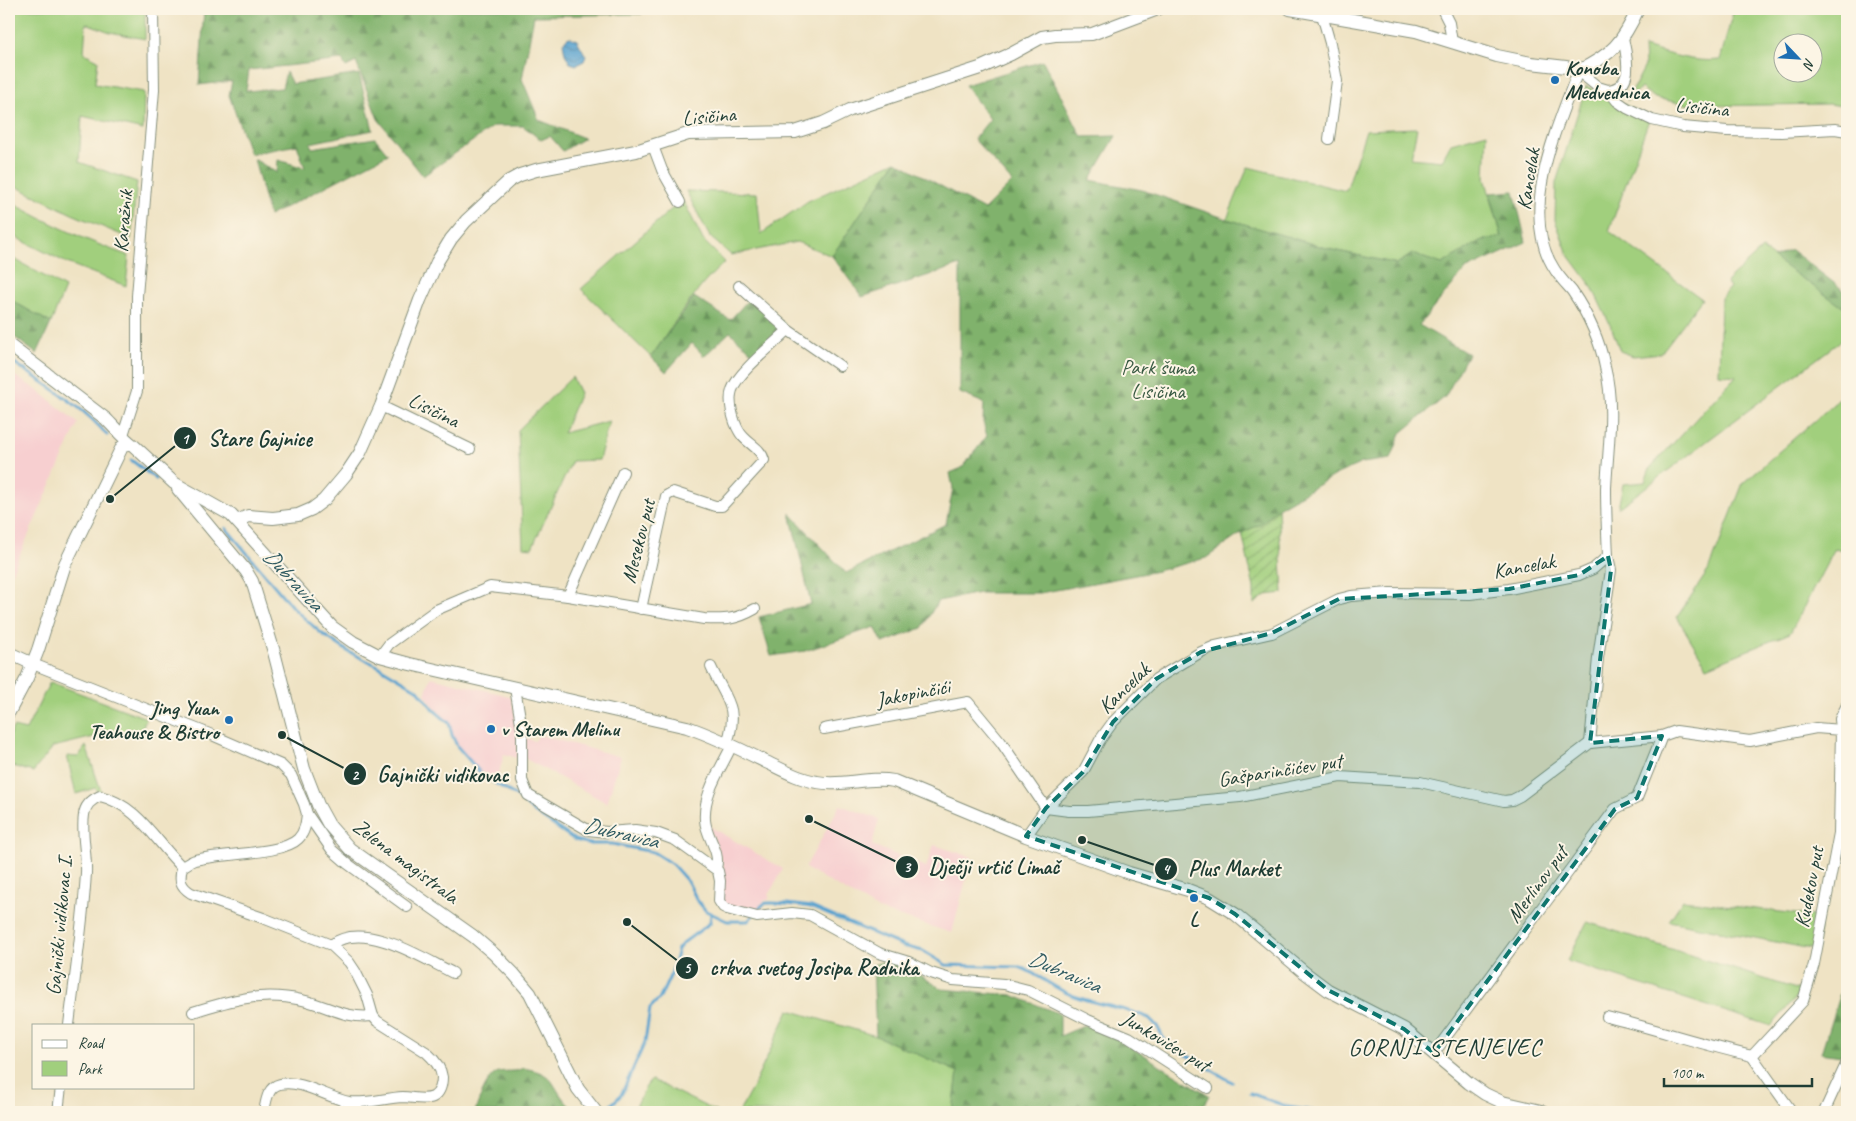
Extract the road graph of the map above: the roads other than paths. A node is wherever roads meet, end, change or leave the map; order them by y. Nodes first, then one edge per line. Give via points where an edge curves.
1 (153, 9) edge
2 (1158, 9) edge
3 (1290, 9) edge
4 (1442, 9) edge
5 (1638, 9) edge
6 (1322, 15) junction
7 (1623, 38) junction
8 (1452, 42) junction
9 (1578, 71) junction
10 (1608, 90) junction
11 (1847, 131) edge
12 (1329, 139) dead end
13 (653, 146) junction
14 (680, 202) dead end
15 (738, 286) dead end
16 (788, 330) junction
17 (9, 345) edge
18 (840, 366) dead end
19 (381, 406) junction
20 (125, 439) junction
21 (470, 449) dead end
22 (623, 472) dead end
23 (174, 483) junction
24 (224, 510) junction
25 (237, 521) junction
26 (207, 523) junction
27 (1608, 556) junction
28 (568, 596) junction
29 (641, 609) junction
30 (755, 609) dead end
31 (9, 653) edge
32 (380, 656) junction
33 (33, 664) junction
34 (711, 667) dead end
35 (515, 688) junction
36 (1847, 705) edge
37 (9, 712) edge
38 (824, 729) dead end
39 (1844, 729) edge
40 (1662, 736) junction
41 (730, 744) junction
42 (1590, 744) junction
43 (1046, 808) junction
44 (307, 814) junction
45 (1026, 836) junction
46 (182, 868) junction
47 (716, 868) junction
48 (407, 906) dead end
49 (330, 945) junction
50 (453, 973) dead end
51 (193, 1012) dead end
52 (373, 1016) junction
53 (1607, 1017) dead end
54 (69, 1024) edge
55 (1434, 1053) junction
56 (1752, 1056) junction
57 (1847, 1062) edge
58 (61, 1088) edge
59 (1208, 1088) dead end
60 (58, 1112) edge
61 (264, 1112) edge
62 (596, 1112) edge
63 (1545, 1112) edge
64 (1792, 1112) edge
65 (1824, 1112) edge

1 - 20 street, Karažnik via 154,90 137,296 137,391
2 - 13 street, Lisičina via 1092,34 1042,37 980,68 850,110 795,132 688,134
3 - 6 street, Lisičina
4 - 8 street via 1449,23
5 - 7 street
6 - 8 street, Lisičina via 1416,31
6 - 12 street via 1337,81
7 - 9 street via 1600,59
7 - 10 street via 1628,70 1626,78 1620,86
8 - 9 street, Lisičina via 1531,64
9 - 10 street, Lisičina via 1598,87
9 - 27 street, Kancelak via 1555,134 1545,172 1539,218 1541,238 1554,270 1573,292 1587,318 1606,368 1610,390 1606,489
10 - 11 street, Lisičina via 1617,101 1639,115 1683,127 1727,131
13 - 14 street
13 - 19 street, Lisičina via 520,175 485,202 466,221 437,262
15 - 16 street
16 - 18 street
16 - 29 street, Mesekov put via 740,376 732,390 734,420 739,433 763,454 764,460 722,506 673,492 666,496
17 - 20 street via 76,395
19 - 21 street, Lisičina
19 - 25 street, Lisičina via 360,454 324,500 298,515 248,516
20 - 23 street
20 - 33 street, Karažnik via 65,564
22 - 28 street, Mesekov put
23 - 24 street
23 - 26 street, Zelena magistrala
24 - 25 street
24 - 26 street
25 - 32 street via 332,627
26 - 62 street, Zelena magistrala via 252,581 304,770 329,825 350,849 473,936 514,974 530,993 578,1089
27 - 42 street via 1611,570
27 - 43 street, Kancelak via 1593,570 1580,575 1509,589 1470,594 1390,593 1339,599 1272,633 1201,652 1156,679 1137,697 1113,722 1082,772
28 - 29 street, Mesekov put
28 - 32 street, Mesekov put via 490,587 436,610 389,644
29 - 30 street, Mesekov put via 726,620 741,617
31 - 33 street
32 - 35 street
33 - 37 street, Karažnik
33 - 44 street via 281,765 292,775
34 - 41 street via 733,715
35 - 41 street via 687,726
35 - 47 street via 522,729 522,780 528,795 588,830 635,830 675,840
36 - 39 street, Kudekov put via 1840,719
38 - 43 street, Jakopinčići via 968,702 1001,742
39 - 40 street via 1816,728 1750,741 1676,731
39 - 56 street, Kudekov put via 1839,833 1814,964 1803,1001
40 - 42 street
40 - 55 street, Merlinov put via 1637,798 1615,809
41 - 45 street via 797,777 818,782 894,780
41 - 47 street, Junkovićev put via 704,806 705,823 718,858
42 - 43 street, Gašparinčićev put via 1520,796 1504,801 1420,782 1340,777 1221,799 1069,812
43 - 45 street, Kancelak
44 - 46 street via 302,833 290,844 193,860
44 - 48 street via 332,850
45 - 55 street via 1209,898 1235,914 1328,990 1404,1029
46 - 49 street via 179,878 183,888 191,893
46 - 54 street, Gajnički vidikovac I. via 137,817 121,804 100,796 92,799 86,807 84,904
47 - 59 street, Junkovićev put via 720,876 719,901 727,909 757,917 792,913 810,915 879,953 932,973 953,980 1004,984 1028,990 1129,1037
49 - 50 street via 343,937 366,936
49 - 52 street via 355,971
51 - 52 street via 238,999 264,996 304,1001 353,1017
52 - 61 street via 433,1058 441,1073 442,1085 433,1097 351,1102 287,1083 275,1086 269,1092
53 - 56 street
55 - 63 street via 1485,1094 1502,1102
56 - 64 street
57 - 65 street
58 - 60 street

